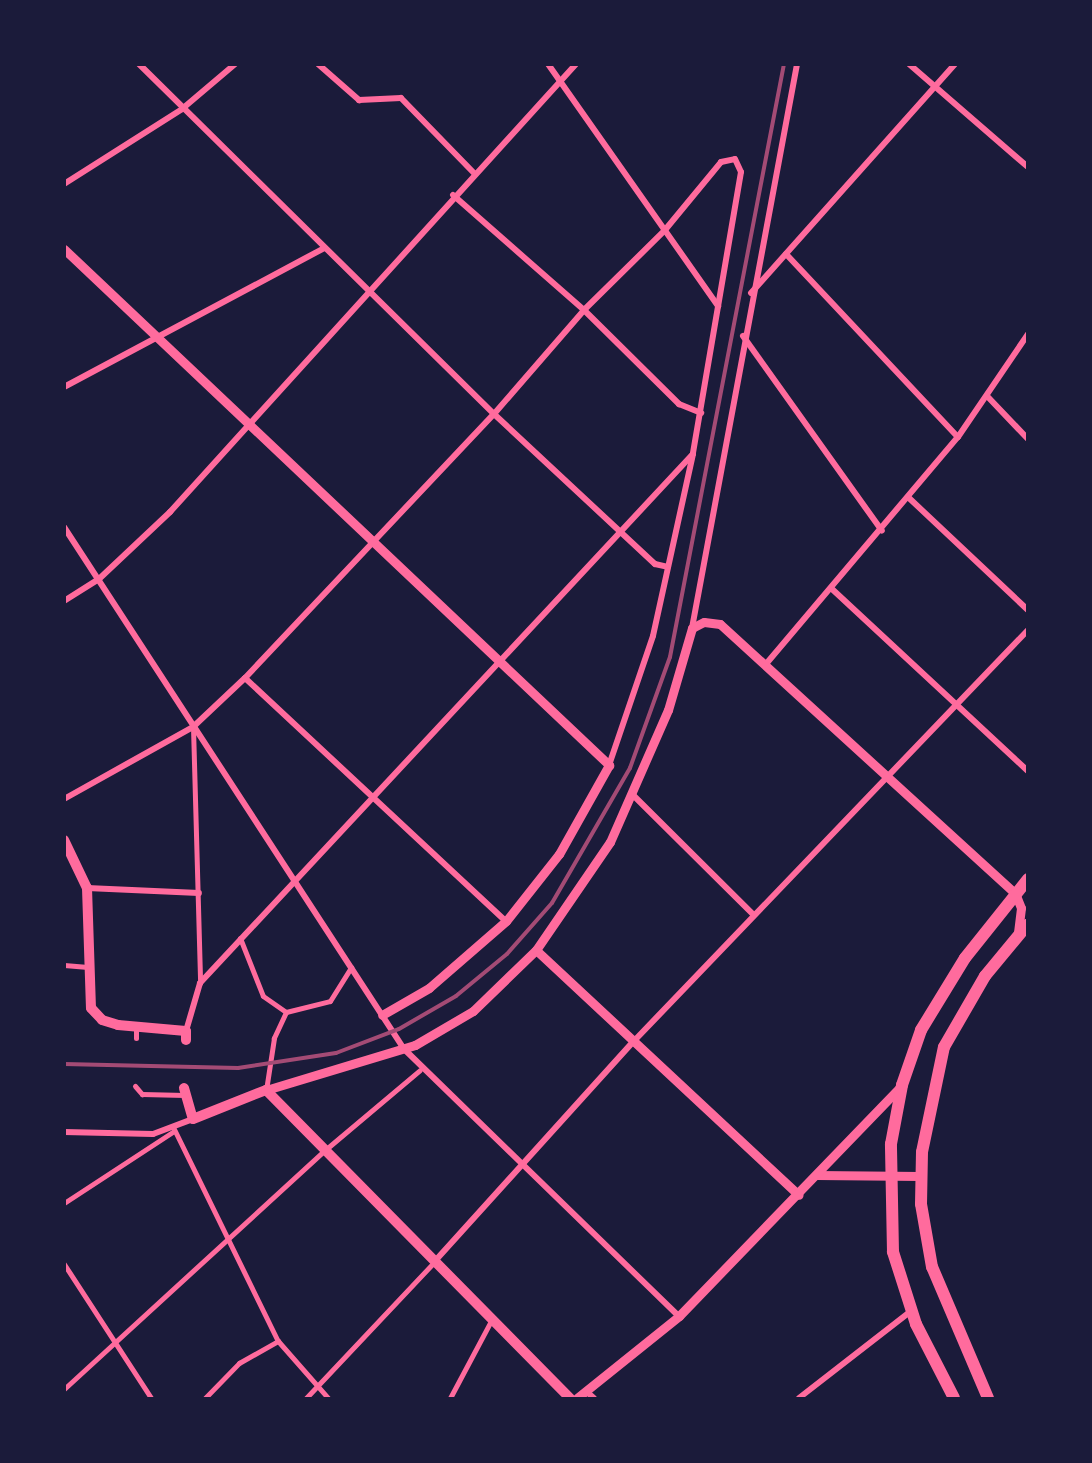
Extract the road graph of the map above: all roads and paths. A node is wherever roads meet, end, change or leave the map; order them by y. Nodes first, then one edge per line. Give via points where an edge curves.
1 (139, 64) edge
2 (235, 64) edge
3 (318, 64) edge
4 (548, 64) edge
5 (576, 64) edge
6 (797, 64) edge
7 (909, 64) edge
8 (955, 64) edge
9 (561, 81) junction
10 (936, 86) junction
11 (182, 109) junction
12 (1028, 167) edge
13 (475, 174) junction
14 (64, 184) edge
15 (453, 195) junction
16 (665, 230) junction
17 (324, 248) junction
18 (64, 249) edge
19 (786, 254) junction
20 (369, 290) junction
21 (751, 294) junction
22 (718, 306) junction
23 (584, 310) junction
24 (1028, 334) edge
25 (743, 336) junction
26 (158, 338) junction
27 (64, 387) edge
28 (987, 396) junction
29 (701, 413) junction
30 (494, 414) junction
31 (248, 423) junction
32 (958, 437) junction
33 (1028, 438) edge
34 (693, 454) junction
35 (909, 498) junction
36 (64, 527) edge
37 (882, 531) junction
38 (620, 533) junction
39 (371, 540) junction
40 (668, 567) junction
41 (99, 579) junction
42 (832, 589) junction
43 (64, 601) edge
44 (1028, 610) edge
45 (692, 628) junction
46 (1028, 630) edge
47 (500, 662) junction
48 (766, 664) junction
49 (245, 678) junction
50 (957, 704) junction
51 (193, 727) junction
52 (609, 765) junction
53 (1028, 771) edge
54 (890, 775) junction
55 (633, 795) junction
56 (372, 796) junction
57 (64, 799) edge
58 (64, 840) edge
59 (293, 879) junction
60 (1028, 879) edge
61 (87, 888) junction
62 (199, 893) junction
63 (1015, 893) junction
64 (754, 915) junction
65 (507, 921) junction
66 (1028, 924) edge
67 (1017, 936) junction
68 (240, 938) junction
69 (536, 950) junction
70 (64, 965) edge
71 (88, 967) junction
72 (351, 967) junction
73 (200, 983) junction
74 (286, 1012) junction
75 (382, 1015) junction
76 (136, 1026) junction
77 (186, 1036) joint
78 (136, 1038) dead end
79 (634, 1041) junction
80 (404, 1049) junction
81 (420, 1070) junction
82 (902, 1085) junction
83 (135, 1086) dead end
84 (266, 1090) junction
85 (184, 1091) joint
86 (193, 1119) junction
87 (174, 1129) junction
88 (64, 1132) edge
89 (325, 1149) junction
90 (523, 1167) junction
91 (816, 1175) junction
92 (921, 1176) junction
93 (888, 1177) junction
94 (799, 1195) junction
95 (64, 1203) edge
96 (228, 1239) junction
97 (435, 1261) junction
98 (64, 1264) edge
99 (911, 1311) junction
100 (679, 1316) junction
101 (492, 1319) junction
102 (278, 1341) junction
103 (113, 1344) junction
104 (316, 1386) junction
105 (64, 1389) edge
106 (591, 1395) edge
107 (151, 1398) edge
108 (205, 1398) edge
109 (306, 1398) edge
110 (328, 1398) edge
111 (450, 1398) edge
112 (570, 1398) edge
113 (577, 1398) edge
114 (799, 1398) edge
115 (954, 1398) edge
116 (988, 1398) edge

1 - 11 street
2 - 11 street
3 - 13 street via 359,100 401,98
4 - 9 street
5 - 9 street
6 - 21 street
7 - 10 street
8 - 10 street
9 - 13 street
9 - 16 street
10 - 12 street
10 - 19 street
11 - 14 street
11 - 17 street
13 - 15 street
15 - 20 street
15 - 23 street
16 - 22 street
16 - 22 street via 721,162 735,159 741,172
16 - 23 street
17 - 20 street
17 - 26 street
18 - 26 street
19 - 21 street
19 - 32 street
20 - 30 street
20 - 31 street
21 - 25 street
22 - 29 street
23 - 29 street via 679,404
23 - 30 street
24 - 28 street
25 - 37 street
25 - 45 street
26 - 27 street
26 - 31 street
28 - 32 street
28 - 33 street
29 - 34 street
30 - 38 street
30 - 39 street
31 - 39 street
31 - 41 street via 170,512
32 - 35 street
34 - 38 street
34 - 40 street
35 - 37 street
35 - 44 street
36 - 41 street
37 - 42 street
38 - 40 street via 655,564
38 - 47 street
39 - 47 street
39 - 49 street
40 - 52 street via 653,636
41 - 43 street
41 - 51 street
42 - 48 street
42 - 50 street
45 - 48 street via 704,622 720,624
45 - 55 street via 668,710
46 - 50 street
47 - 52 street
47 - 56 street
48 - 54 street
49 - 51 street
49 - 56 street
50 - 53 street
50 - 54 street
51 - 57 street
51 - 59 street
51 - 62 street
52 - 65 street via 559,854
54 - 63 street
54 - 64 street
55 - 64 street
55 - 69 street via 590,877
56 - 59 street
56 - 65 street
58 - 61 main road
59 - 68 street
59 - 72 street
60 - 63 main road
61 - 62 street
61 - 71 main road
62 - 73 street
63 - 67 street via 1022,916
63 - 82 main road via 942,995 915,1044
64 - 79 street
65 - 75 street via 429,988
66 - 67 main road
67 - 92 main road via 979,985 944,1047
68 - 73 street
68 - 74 street via 263,996
69 - 79 street
69 - 80 street via 473,1011
70 - 71 street
71 - 76 main road via 87,990 96,1016
72 - 74 street via 330,1001
72 - 75 street
73 - 77 street
74 - 84 street via 274,1038
75 - 80 street
76 - 77 main road
76 - 78 street
79 - 90 street
79 - 94 street
80 - 81 street
80 - 84 street
81 - 89 street
81 - 90 street
82 - 91 street
82 - 93 main road
83 - 85 street via 142,1094
84 - 86 main road
84 - 89 main road
85 - 86 main road
86 - 87 street
87 - 88 street via 153,1134
87 - 95 street
87 - 96 street
89 - 96 street
89 - 97 main road
90 - 97 street
90 - 100 street
91 - 93 street
91 - 94 street
92 - 93 street
92 - 116 main road via 932,1267
93 - 99 main road via 893,1252
94 - 100 street
96 - 102 street
96 - 103 street
97 - 101 main road
97 - 104 street
98 - 103 street
99 - 114 street
99 - 115 main road
100 - 106 street
101 - 111 street
101 - 112 main road
102 - 104 street
102 - 108 street via 239,1363
103 - 105 street
103 - 107 street
104 - 109 street
104 - 110 street
106 - 113 street

